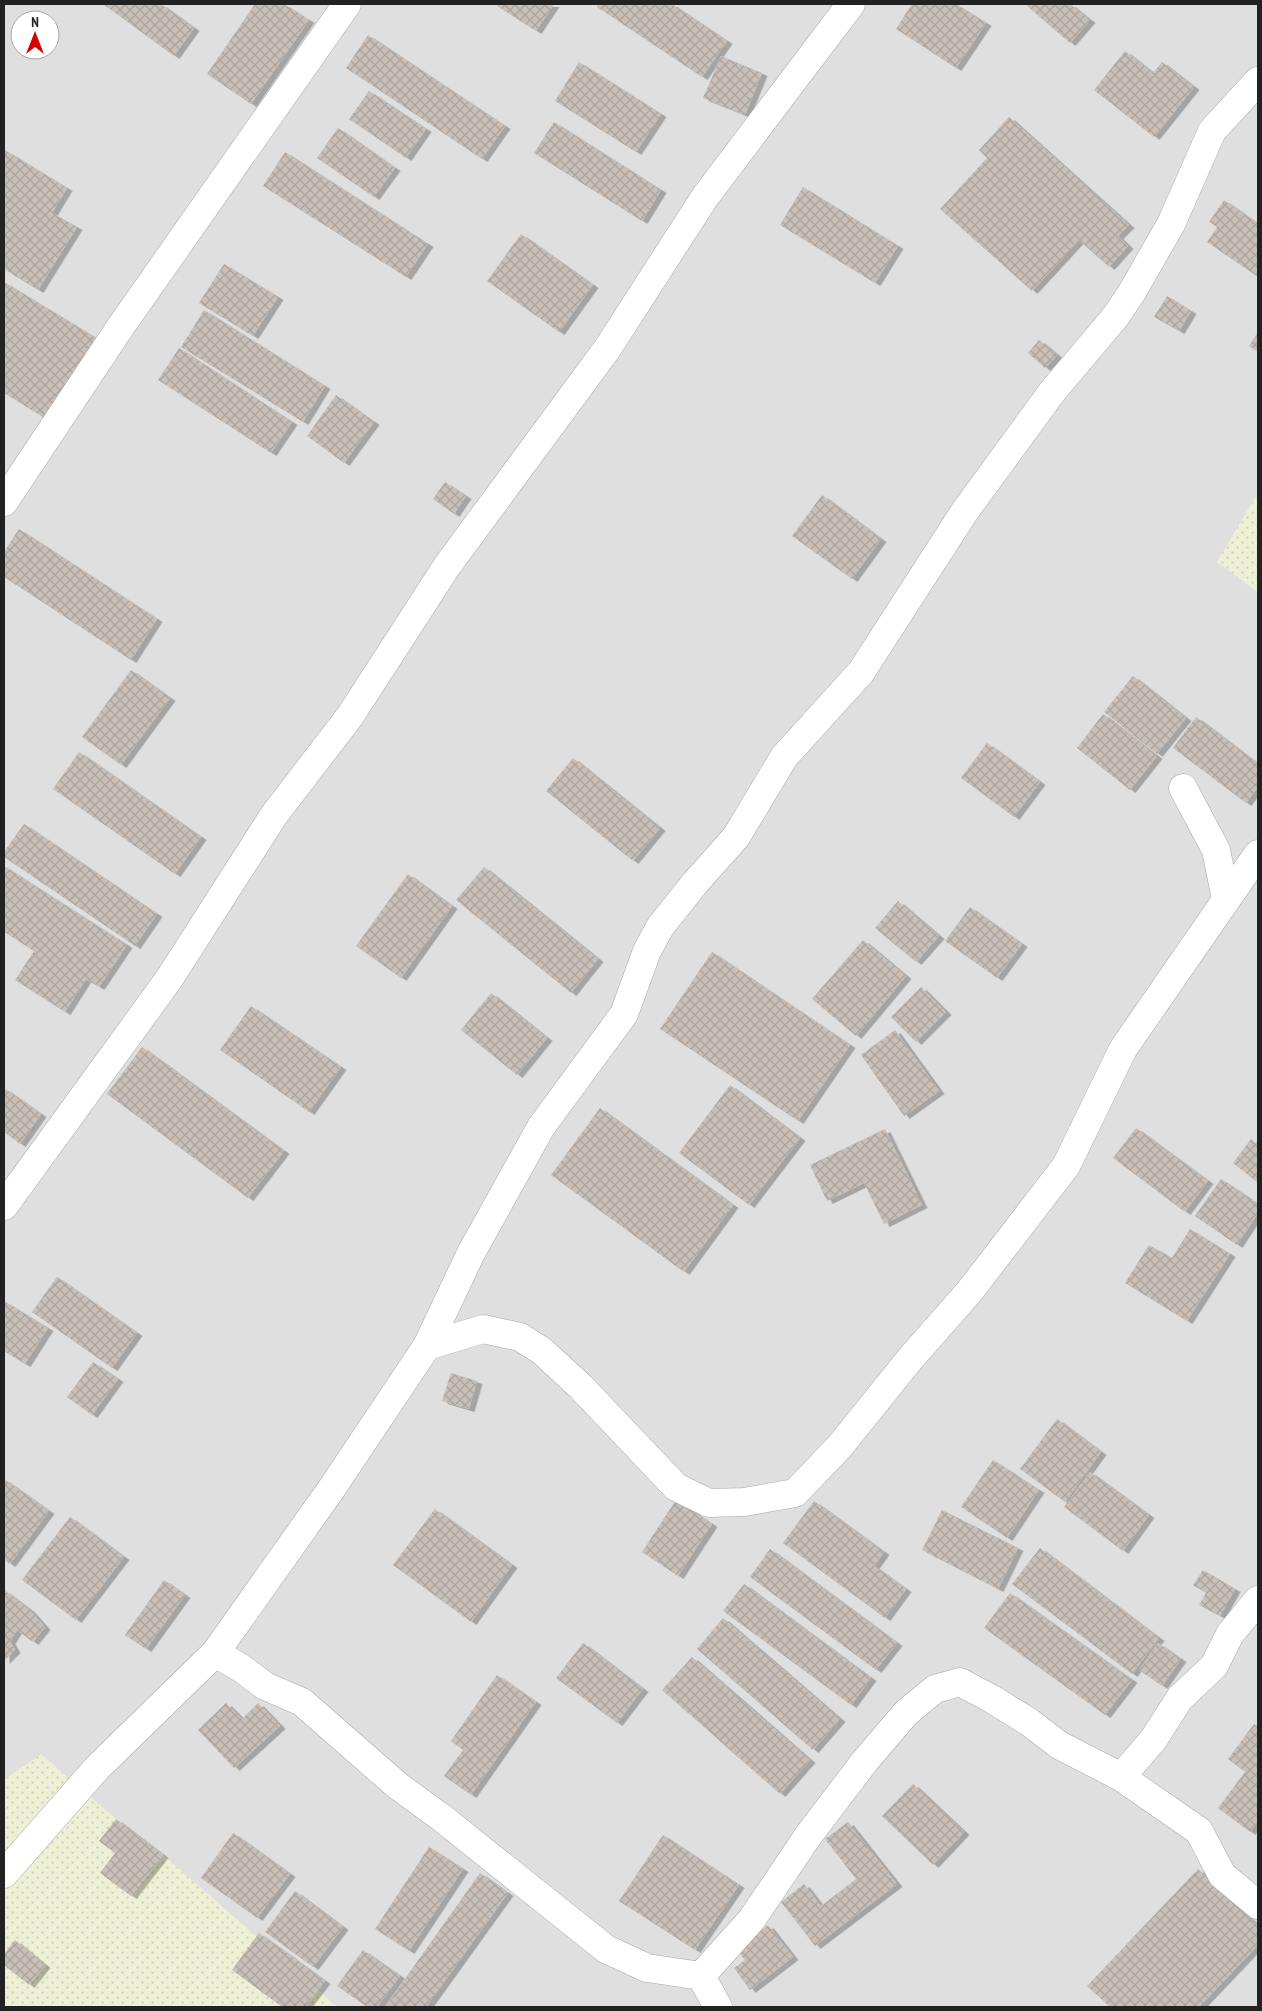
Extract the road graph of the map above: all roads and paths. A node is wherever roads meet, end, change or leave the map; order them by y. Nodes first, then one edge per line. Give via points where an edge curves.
1 (347, 4) edge
2 (851, 4) edge
3 (1258, 81) edge
4 (4, 502) edge
5 (1183, 788) dead end
6 (1258, 854) edge
7 (1226, 899) junction
8 (4, 1206) edge
9 (427, 1346) junction
10 (1258, 1600) edge
11 (214, 1653) junction
12 (1121, 1777) junction
13 (4, 1874) edge
14 (1258, 1905) edge
15 (701, 1976) junction
16 (718, 2007) edge

1 - 4 street via 119,329
2 - 8 street via 705,197 608,350 447,566 350,716 274,815 168,979
3 - 9 street via 1212,131 1171,224 1116,316 1052,392 965,511 861,672 784,757 736,837 660,927 624,1014 541,1127 471,1253
5 - 7 street via 1216,850
6 - 7 street
7 - 9 street via 1123,1049 1066,1166 969,1292 840,1446 795,1493 744,1502 708,1503 676,1487 581,1387 542,1351 520,1336 483,1329
9 - 11 street via 332,1488
10 - 12 street via 1230,1634 1214,1666 1180,1698 1153,1740
11 - 13 street via 97,1768
11 - 15 street via 265,1686 302,1702 398,1786 606,1949 647,1968
12 - 14 street via 1199,1831 1222,1875
12 - 15 street via 1059,1745 1029,1722 960,1682 935,1689 906,1713 865,1761 808,1836 752,1919
15 - 16 street

